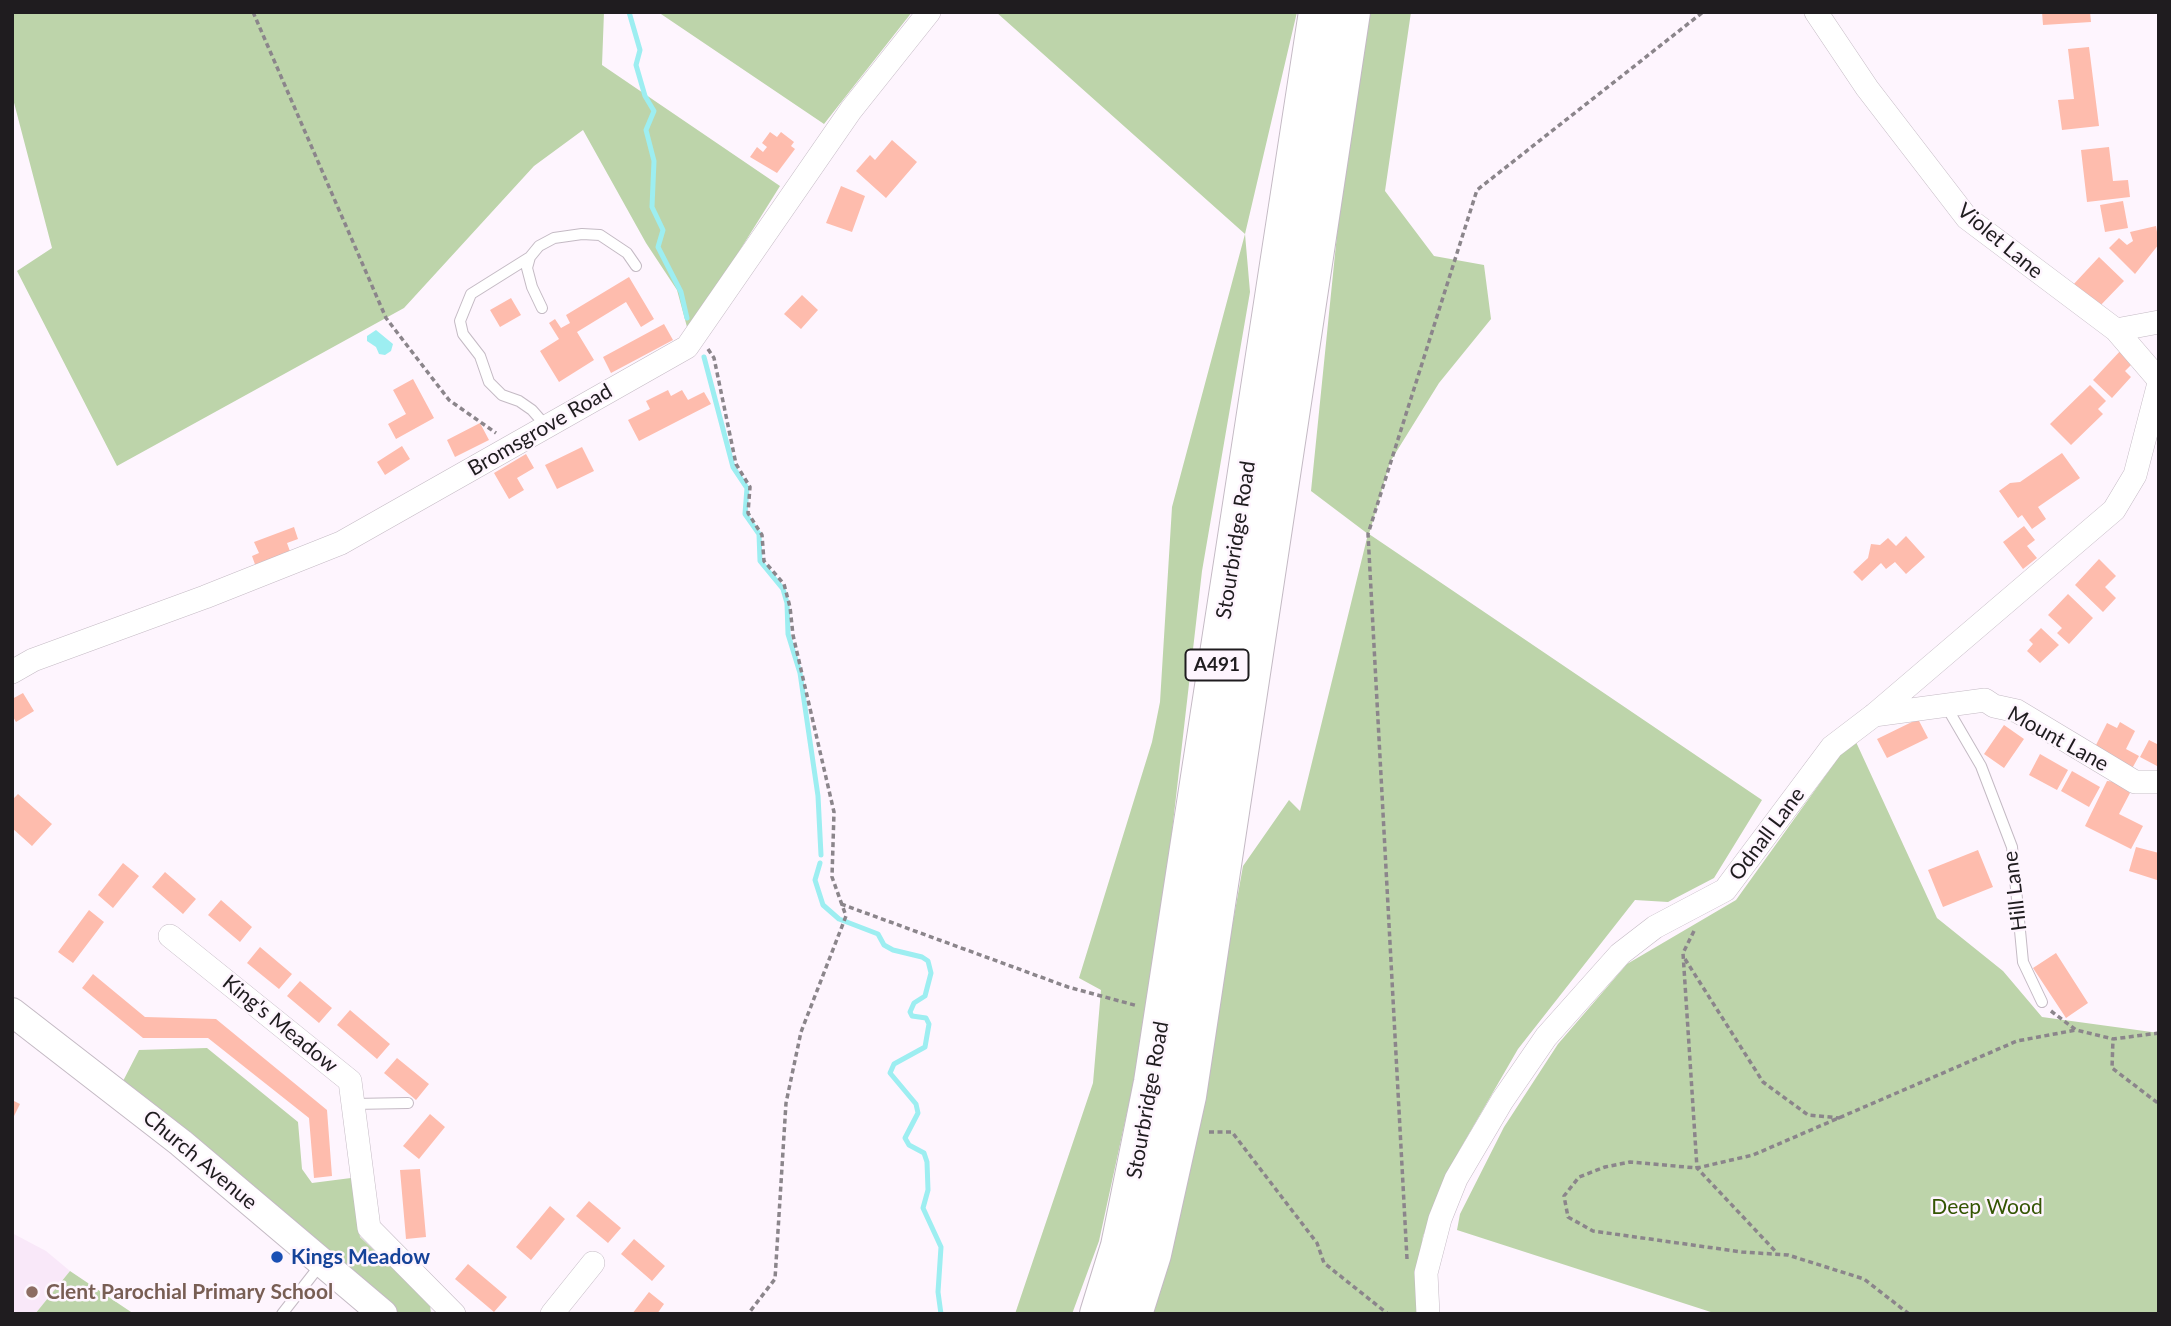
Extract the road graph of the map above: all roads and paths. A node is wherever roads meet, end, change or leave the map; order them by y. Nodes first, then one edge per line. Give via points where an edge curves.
1 (253, 12) edge
2 (929, 12) edge
3 (1318, 12) edge
4 (1350, 12) edge
5 (1703, 12) edge
6 (1816, 12) edge
7 (530, 257) junction
8 (636, 266) dead end
9 (542, 308) dead end
10 (2159, 322) edge
11 (699, 330) junction
12 (2116, 330) junction
13 (2159, 382) edge
14 (2155, 420) edge
15 (546, 427) junction
16 (514, 446) junction
17 (12, 672) edge
18 (1946, 706) junction
19 (1874, 715) junction
20 (2159, 782) edge
21 (1710, 898) junction
22 (170, 936) dead end
23 (1684, 958) junction
24 (2042, 1002) joint
25 (12, 1012) edge
26 (2076, 1030) junction
27 (2159, 1033) edge
28 (2113, 1039) junction
29 (408, 1103) dead end
30 (353, 1104) junction
31 (2159, 1104) edge
32 (1841, 1118) junction
33 (1697, 1168) junction
34 (1779, 1254) junction
35 (1407, 1261) dead end
36 (322, 1262) junction
37 (593, 1263) dead end
38 (449, 1312) edge
39 (282, 1314) edge
40 (383, 1314) edge
41 (552, 1314) edge
42 (748, 1314) edge
43 (1099, 1314) edge
44 (1133, 1314) edge
45 (1429, 1314) edge
46 (1909, 1314) edge

1 - 16 path via 386,318 449,400
2 - 11 street, Bromsgrove Road via 851,110
3 - 43 highway, Stourbridge Road / A491 via 1153,1082 1120,1246
4 - 44 highway, Stourbridge Road / A491 via 1187,1096 1152,1254
5 - 35 path via 1477,190 1368,534
6 - 12 street, Violet Lane via 1867,89 1967,218
7 - 8 lane via 554,238 582,233 612,241
7 - 9 lane via 531,287
7 - 15 lane via 471,294 460,320 463,334 481,356 489,382 502,395 532,410
10 - 12 street
11 - 15 street, Bromsgrove Road via 687,347
11 - 42 path via 714,358 736,464 750,487 748,513 762,535 764,561 784,584 790,607 834,812 832,877 846,916 801,1032 786,1103 775,1279
12 - 13 street, Violet Lane
13 - 14 street, Odnall Lane
14 - 19 street, Odnall Lane via 2135,474 2114,510
15 - 16 street, Bromsgrove Road
16 - 17 street, Bromsgrove Road via 341,543 33,660
18 - 19 street, Mount Lane
18 - 20 street, Mount Lane via 1985,700 2017,711 2135,782
18 - 24 lane, Hill Lane via 1981,766 2012,847 2023,962
19 - 21 street, Odnall Lane via 1832,747 1726,890
21 - 23 path
21 - 45 street, Odnall Lane via 1655,927 1620,954 1546,1037 1502,1101 1456,1179 1440,1219 1426,1273
22 - 30 street, King's Meadow via 350,1081
23 - 32 path via 1763,1082 1808,1115
23 - 33 path
24 - 26 path
25 - 36 street, Church Avenue via 181,1143
26 - 28 path
26 - 32 path via 2017,1041
27 - 28 path
28 - 31 path via 2112,1068
29 - 30 lane
30 - 38 street, King's Meadow via 369,1228
32 - 33 path via 1753,1155
33 - 34 path
33 - 34 path via 1630,1162 1605,1167 1579,1177 1564,1196 1568,1217 1592,1231
34 - 46 path via 1864,1279
36 - 39 lane
36 - 40 street, Church Avenue
37 - 41 street

